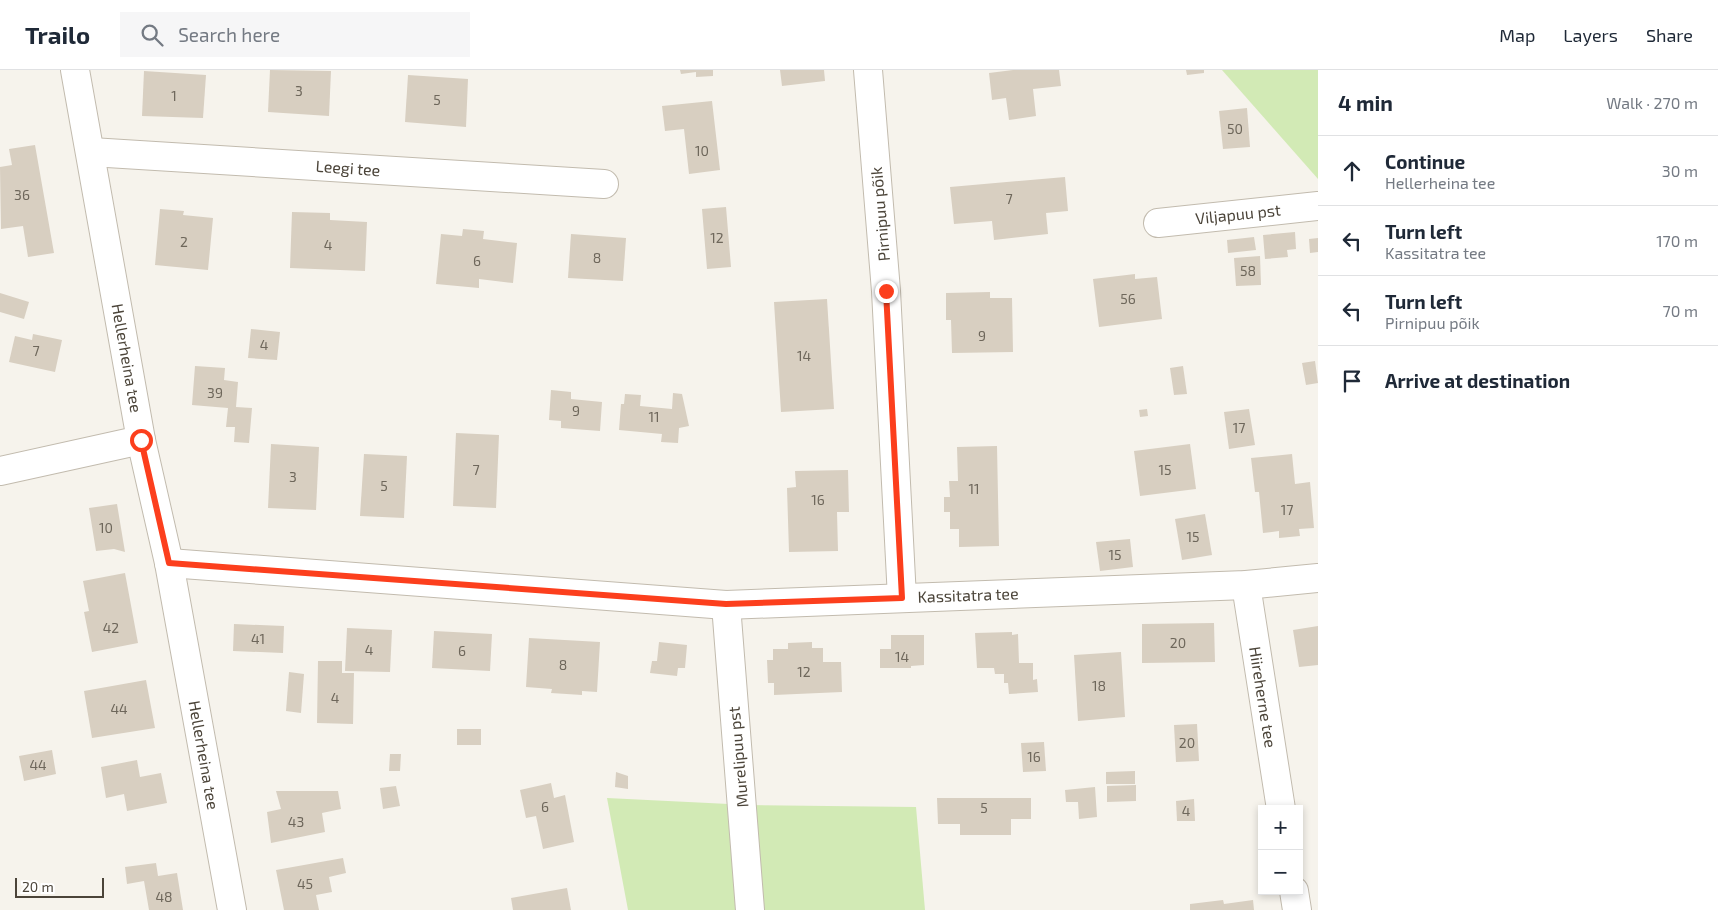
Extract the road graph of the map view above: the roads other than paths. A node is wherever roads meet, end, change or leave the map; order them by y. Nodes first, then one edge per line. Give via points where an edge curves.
1 (75, 70) edge
2 (868, 70) edge
3 (91, 152) junction
4 (604, 184) dead end
5 (1318, 206) edge
6 (1158, 223) dead end
7 (141, 440) junction
8 (0, 471) edge
9 (169, 563) junction
10 (1318, 578) edge
11 (1246, 585) junction
12 (902, 598) junction
13 (726, 604) junction
14 (1280, 805) edge
15 (1295, 895) edge
16 (232, 910) edge
17 (750, 910) edge
18 (1297, 910) edge

1 - 3 street, Hellerheina tee
2 - 12 street, Pirnipuu põik via 886,291
3 - 4 street, Leegi tee
3 - 7 street, Hellerheina tee
5 - 6 street, Viljapuu pst
7 - 8 street
7 - 9 street, Hellerheina tee
9 - 13 street, Kassitatra tee
9 - 16 street, Hellerheina tee
10 - 11 street, Kassitatra tee
11 - 12 street, Kassitatra tee
11 - 14 street, Hiireherne tee
12 - 13 street, Kassitatra tee
13 - 17 street, Murelipuu pst
15 - 18 street

